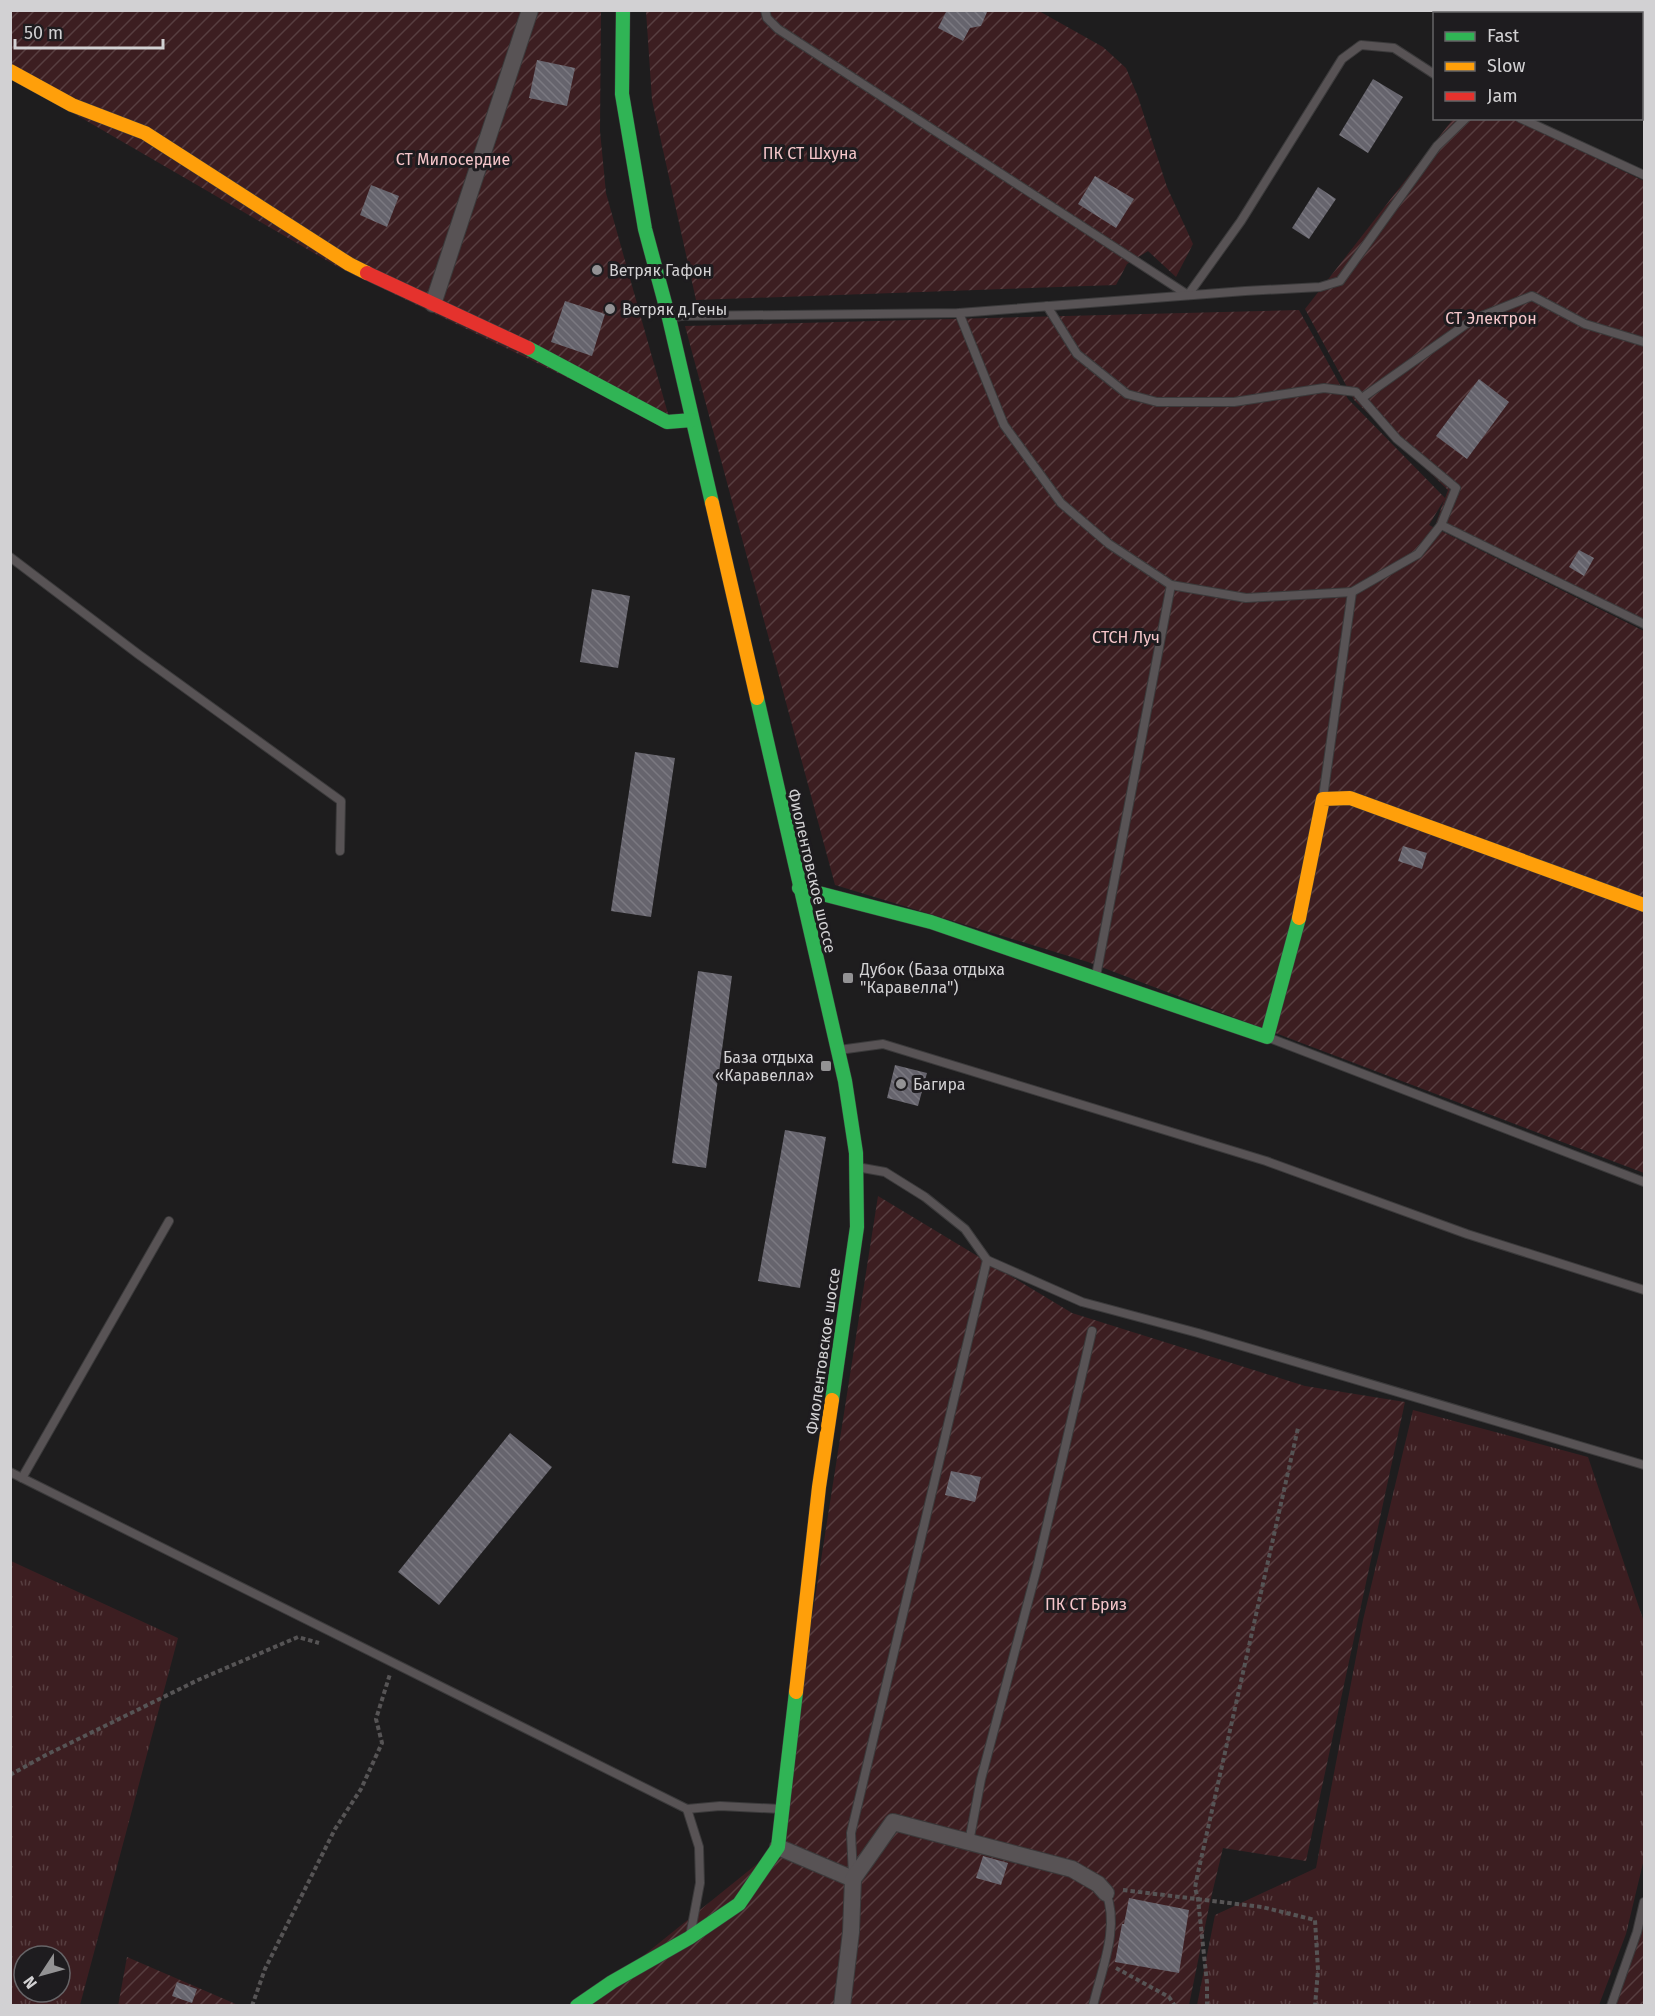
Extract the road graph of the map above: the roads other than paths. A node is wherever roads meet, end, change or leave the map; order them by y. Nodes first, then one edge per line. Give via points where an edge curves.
1 (530, 10) edge
2 (623, 10) edge
3 (765, 10) edge
4 (10, 71) edge
5 (1433, 73) edge
6 (1464, 120) edge
7 (1524, 120) edge
8 (1644, 175) edge
9 (1188, 295) junction
10 (433, 304) junction
11 (1047, 306) junction
12 (959, 313) junction
13 (669, 318) junction
14 (1644, 342) edge
15 (1362, 398) junction
16 (692, 420) junction
17 (1441, 525) junction
18 (10, 557) edge
19 (1171, 585) junction
20 (1352, 592) junction
21 (1644, 624) edge
22 (1323, 799) junction
23 (340, 851) dead end
24 (799, 888) junction
25 (1644, 905) edge
26 (1096, 978) junction
27 (1267, 1036) junction
28 (837, 1050) junction
29 (856, 1167) junction
30 (1644, 1182) edge
31 (170, 1221) dead end
32 (987, 1260) junction
33 (1644, 1290) edge
34 (1092, 1331) dead end
35 (1644, 1465) edge
36 (10, 1472) edge
37 (22, 1478) junction
38 (687, 1809) junction
39 (782, 1809) junction
40 (969, 1842) junction
41 (778, 1847) junction
42 (853, 1879) junction
43 (1106, 1893) joint
44 (1644, 1902) edge
45 (689, 1938) junction
46 (578, 2006) edge
47 (842, 2006) edge
48 (1093, 2006) edge
49 (1611, 2006) edge

1 - 10 street
2 - 13 main road, Фиолентовское шоссе via 622,94 645,229
3 - 9 lane via 778,29
4 - 10 main road via 72,105 145,133 349,264
5 - 9 lane via 1394,48 1361,45 1342,59 1241,220
6 - 9 lane via 1437,146 1340,281 1320,287
7 - 8 lane
9 - 11 lane
10 - 16 main road via 524,346 668,422
11 - 12 lane
11 - 15 lane via 1077,354 1127,394 1157,402 1234,402 1324,388 1356,392
12 - 13 lane
12 - 19 lane via 1004,425 1060,503 1108,544
13 - 16 main road, Фиолентовское шоссе
14 - 15 lane via 1585,324 1532,296 1472,320
15 - 17 lane via 1396,439 1456,488
16 - 24 main road, Фиолентовское шоссе
17 - 20 lane via 1418,554
17 - 21 lane
18 - 23 lane via 341,801
19 - 20 lane via 1246,598
19 - 26 lane
20 - 22 lane
22 - 25 main road via 1350,798
22 - 27 main road via 1299,916
24 - 26 main road via 931,922
24 - 28 main road, Фиолентовское шоссе
26 - 27 main road
27 - 30 lane
28 - 29 main road, Фиолентовское шоссе
28 - 33 lane via 883,1044 1266,1161 1467,1234
29 - 32 lane via 885,1172 925,1197 965,1229
29 - 39 main road, Фиолентовское шоссе via 857,1227 819,1487
31 - 37 lane
32 - 35 lane via 1082,1302 1210,1336
32 - 42 lane via 851,1833
34 - 40 lane via 1037,1568 981,1779
36 - 37 lane
37 - 38 lane
38 - 39 lane
38 - 45 lane via 699,1847 700,1883
39 - 41 main road, Фиолентовское шоссе
40 - 42 street via 893,1822
40 - 43 street via 1072,1869
41 - 42 street
41 - 45 main road, Фиолентовское шоссе via 739,1904
42 - 47 street
43 - 48 lane via 1112,1914 1111,1933
44 - 49 lane
45 - 46 main road, Фиолентовское шоссе

